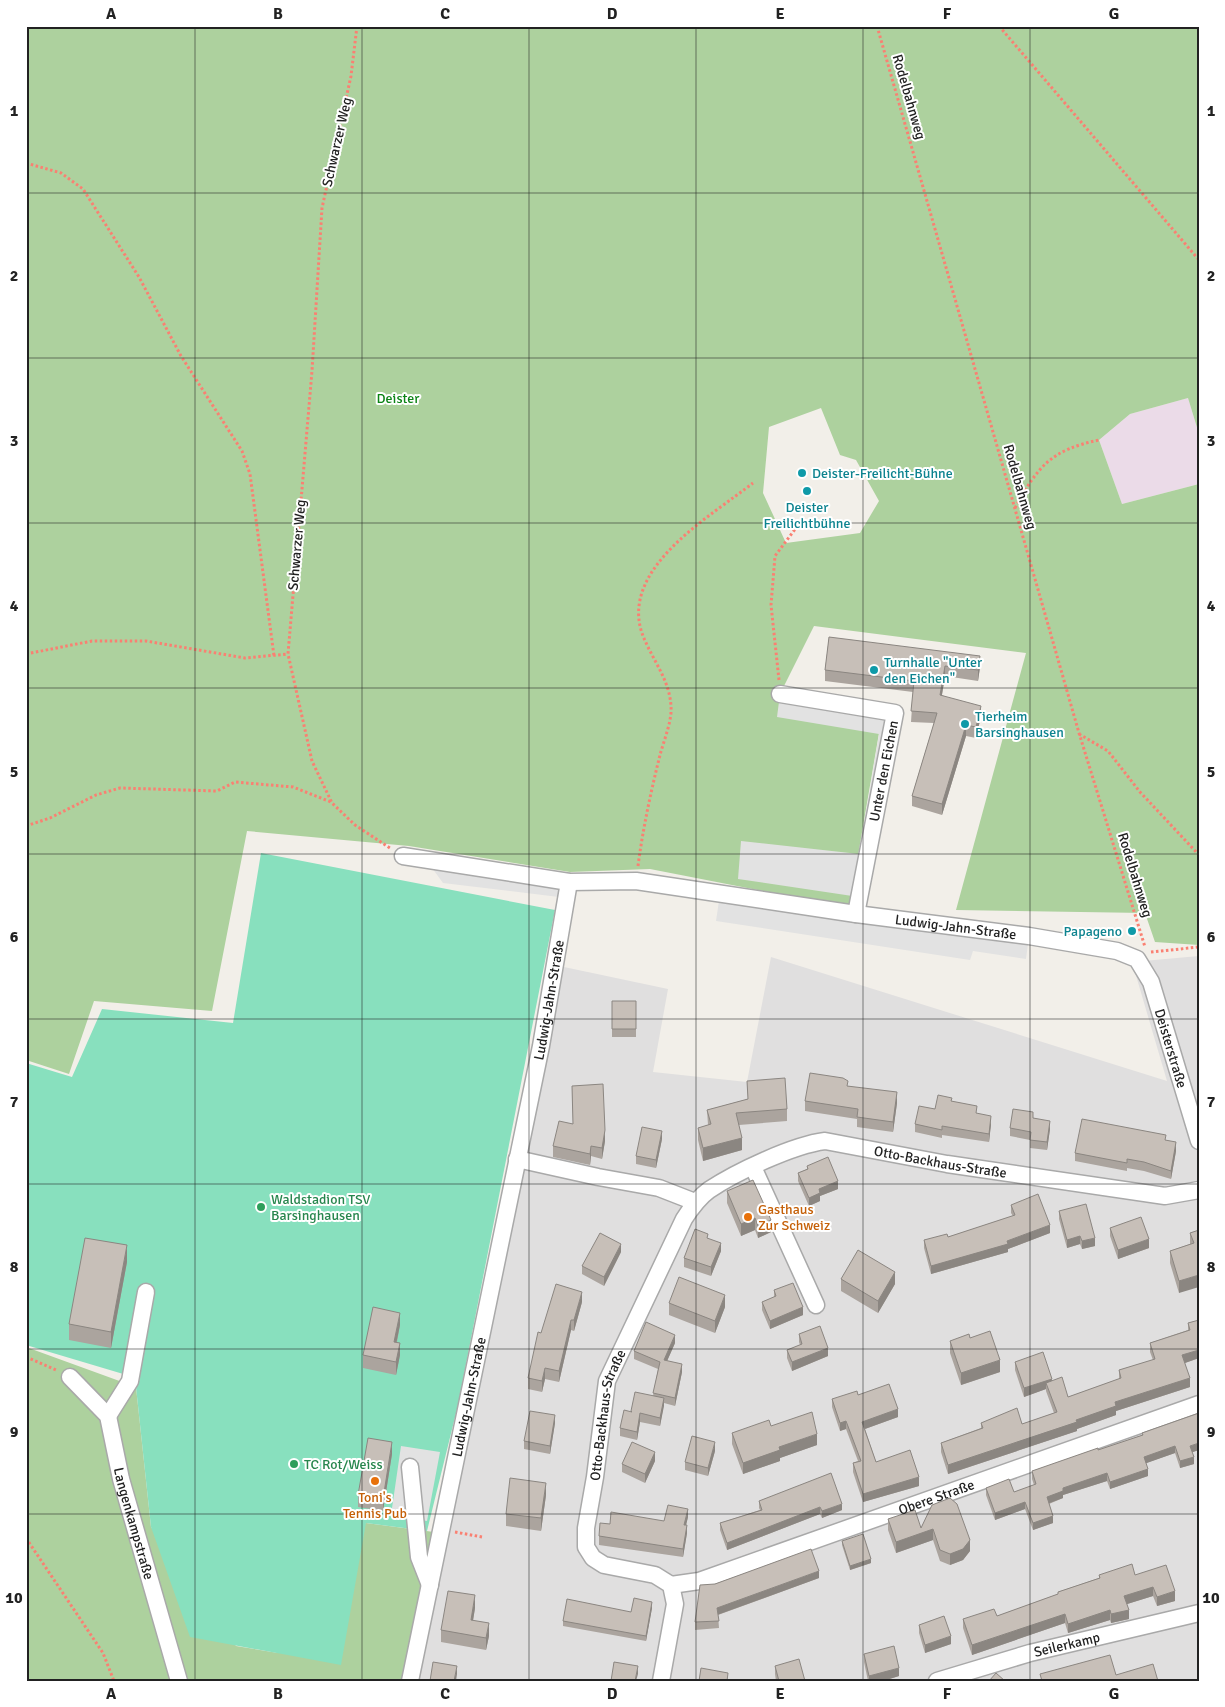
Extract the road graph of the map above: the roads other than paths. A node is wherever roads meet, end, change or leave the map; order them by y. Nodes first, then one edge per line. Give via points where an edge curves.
1 (780, 694) road end
2 (403, 856) road end
3 (569, 882) junction
4 (856, 914) junction
5 (1142, 955) joint
6 (1199, 1141) edge
7 (517, 1159) junction
8 (753, 1167) junction
9 (1199, 1190) edge
10 (696, 1202) junction
11 (146, 1292) dead end
12 (816, 1305) dead end
13 (70, 1377) road end
14 (1199, 1404) edge
15 (108, 1416) junction
16 (410, 1467) dead end
17 (672, 1585) junction
18 (430, 1586) junction
19 (1199, 1613) edge
20 (178, 1681) edge
21 (410, 1681) edge
22 (660, 1681) edge
23 (937, 1681) edge

1 - 4 street, Unter den Eichen via 896,713
2 - 3 street
3 - 4 street, Ludwig-Jahn-Straße via 636,881
3 - 7 street, Ludwig-Jahn-Straße via 541,1046
4 - 5 street, Ludwig-Jahn-Straße via 1029,936
5 - 6 street, Deisterstraße
7 - 10 street via 660,1188
7 - 18 street, Ludwig-Jahn-Straße
8 - 9 street, Otto-Backhaus-Straße via 812,1143 825,1141 948,1164 1165,1196
8 - 10 street, Otto-Backhaus-Straße via 709,1191
8 - 12 street
10 - 17 street, Otto-Backhaus-Straße via 684,1219 607,1381 586,1528 586,1547 599,1562 655,1574
11 - 15 street via 130,1382
13 - 15 street
14 - 17 street, Obere Straße via 700,1581
15 - 20 street, Langenkampstraße via 121,1479
16 - 18 street via 419,1557
17 - 22 street via 675,1604
18 - 21 street, Ludwig-Jahn-Straße
19 - 23 street, Seilerkamp via 1030,1653

